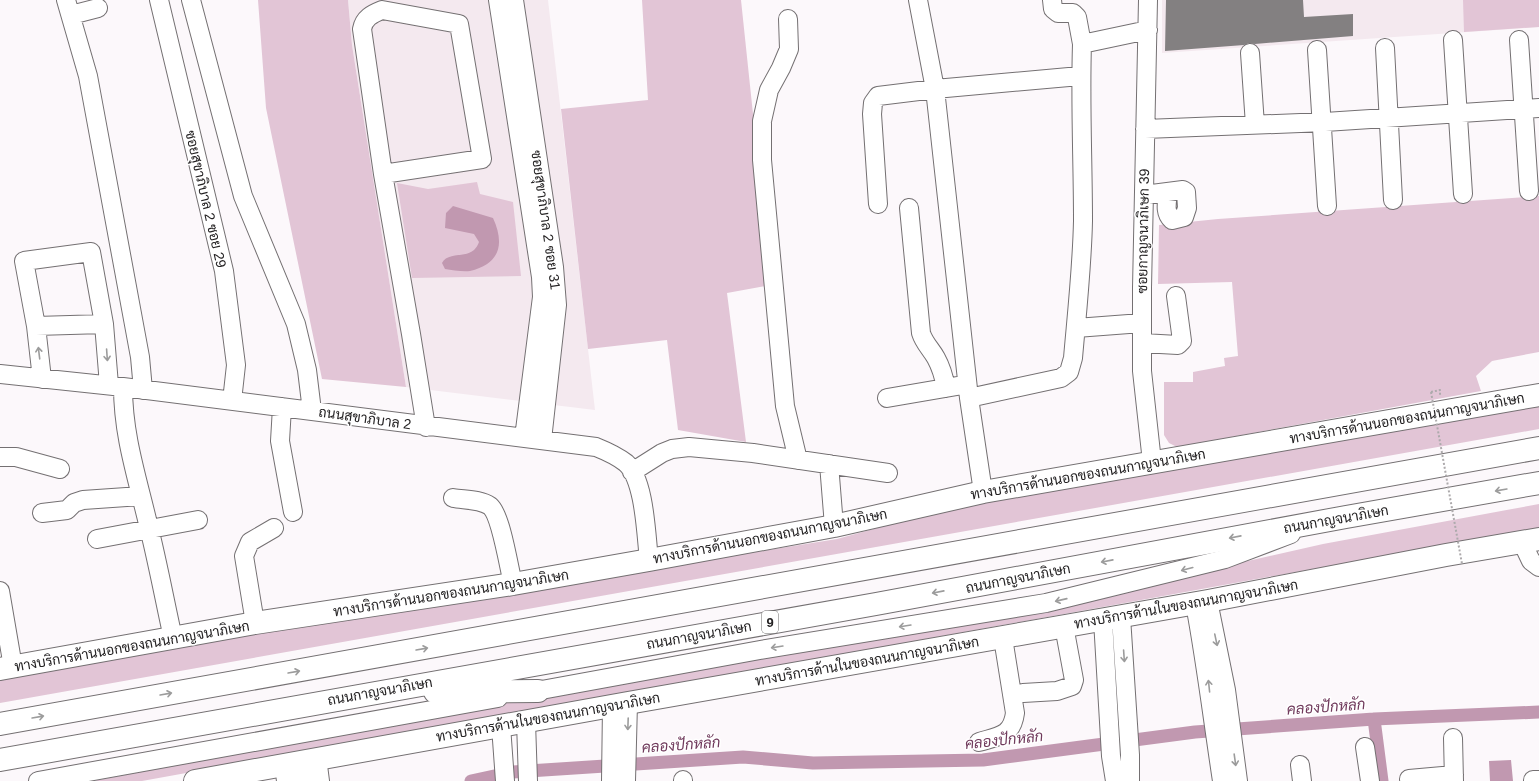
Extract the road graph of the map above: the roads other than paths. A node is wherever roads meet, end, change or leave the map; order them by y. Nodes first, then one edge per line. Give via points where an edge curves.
1 (159, 0) edge
2 (191, 0) edge
3 (498, 0) edge
4 (514, 0) edge
5 (918, 0) edge
6 (1052, 0) edge
7 (1148, 0) edge
8 (69, 8) edge
9 (98, 8) dead end
10 (788, 19) dead end
11 (1148, 30) junction
12 (1454, 40) dead end
13 (1519, 40) dead end
14 (1082, 44) junction
15 (1385, 48) dead end
16 (1317, 50) dead end
17 (1250, 54) dead end
18 (1080, 76) junction
19 (935, 89) junction
20 (1531, 109) edge
21 (1458, 114) junction
22 (1389, 118) junction
23 (1322, 122) junction
24 (1255, 125) junction
25 (1145, 129) junction
26 (383, 174) junction
27 (1529, 191) dead end
28 (1168, 192) dead end
29 (1463, 194) dead end
30 (1144, 195) junction
31 (1393, 200) dead end
32 (878, 204) dead end
33 (1327, 206) dead end
34 (909, 208) dead end
35 (1176, 296) dead end
36 (1142, 323) junction
37 (104, 324) junction
38 (36, 326) junction
39 (1076, 328) junction
40 (545, 341) junction
41 (1142, 343) junction
42 (0, 374) edge
43 (42, 379) junction
44 (116, 386) junction
45 (946, 388) junction
46 (143, 390) junction
47 (968, 391) junction
48 (1539, 395) edge
49 (887, 398) dead end
50 (232, 401) junction
51 (282, 407) junction
52 (312, 411) junction
53 (426, 426) junction
54 (524, 438) junction
55 (542, 440) junction
56 (1539, 448) edge
57 (0, 457) edge
58 (798, 460) junction
59 (1152, 462) junction
60 (829, 464) junction
61 (60, 469) dead end
62 (632, 472) junction
63 (888, 473) dead end
64 (1539, 484) edge
65 (983, 492) junction
66 (141, 496) junction
67 (453, 498) dead end
68 (293, 512) dead end
69 (42, 513) dead end
70 (198, 520) dead end
71 (1330, 520) junction
72 (834, 526) junction
73 (274, 528) dead end
74 (150, 529) junction
75 (97, 539) dead end
76 (1531, 541) edge
77 (649, 560) junction
78 (1539, 567) edge
79 (512, 584) junction
80 (0, 591) edge
81 (1202, 603) junction
82 (1112, 618) junction
83 (255, 623) junction
84 (1064, 626) junction
85 (173, 638) junction
86 (1003, 638) junction
87 (6, 668) edge
88 (538, 691) junction
89 (372, 692) junction
90 (1023, 693) dead end
91 (620, 704) junction
92 (526, 722) junction
93 (0, 724) edge
94 (501, 726) junction
95 (1223, 733) junction
96 (1453, 738) dead end
97 (979, 742) dead end
98 (1365, 747) dead end
99 (0, 760) edge
100 (298, 769) edge
101 (505, 773) edge
102 (528, 773) edge
103 (1409, 778) dead end
104 (1454, 778) edge
105 (38, 781) edge
106 (195, 781) edge
107 (320, 781) edge
108 (618, 781) edge
109 (1115, 781) edge
110 (1130, 781) edge
111 (1222, 781) edge
112 (1238, 781) edge
113 (1370, 781) edge

1 - 50 street, ซอยสุขาภิบาล 2 ซอย 29 via 224,271 236,365
2 - 52 street via 243,196 296,324
3 - 40 street, ซอยสุขาภิบาล 2 ซอย 31 via 541,277
4 - 40 street, ซอยสุขาภิบาล 2 ซอย 31 via 554,267 557,305
5 - 19 street
6 - 14 street via 1053,9 1058,13 1073,13 1077,17
7 - 11 street, ซอยกาญจนาภิเษก 39
8 - 9 street
8 - 46 street via 88,76 140,357
10 - 58 street via 789,49 769,90 762,121 762,160 785,406
11 - 14 street
11 - 25 street, ซอยกาญจนาภิเษก 39
12 - 21 street
13 - 20 street
14 - 18 street
15 - 22 street
16 - 23 street
17 - 24 street
18 - 19 street
18 - 39 street via 1082,221
19 - 32 street via 878,96 873,103
19 - 47 street
20 - 21 street
20 - 27 street
21 - 22 street
21 - 29 street
22 - 23 street
22 - 31 street
23 - 24 street
23 - 33 street
24 - 25 street
25 - 30 street, ซอยกาญจนาภิเษก 39
26 - 26 street via 482,159 459,24 382,10 363,22
26 - 53 street
28 - 30 street
30 - 36 street, ซอยกาญจนาภิเษก 39
34 - 45 street via 921,333 935,356
35 - 41 street via 1182,341 1178,345
36 - 39 street
36 - 41 street, ซอยกาญจนาภิเษก 39
37 - 38 street
37 - 38 street via 91,252 24,261
37 -> 44 street
43 -> 38 street
39 - 47 street via 1069,372 1060,378
40 - 54 street, ซอยสุขาภิบาล 2 ซอย 31
40 - 55 street, ซอยสุขาภิบาล 2 ซอย 31
41 - 59 street, ซอยกาญจนาภิเษก 39 via 1142,371
42 - 43 street, ถนนสุขาภิบาล 2
43 - 44 street, ถนนสุขาภิบาล 2
44 - 46 street, ถนนสุขาภิบาล 2
44 - 66 street
45 - 47 street
45 - 49 street
46 - 50 street, ถนนสุขาภิบาล 2
47 - 65 street
48 - 59 main road, ทางบริการด้านนอกของถนนกาญจนาภิเษก
50 - 51 street, ถนนสุขาภิบาล 2
51 - 52 street, ถนนสุขาภิบาล 2
51 - 68 street via 280,440
52 - 53 street, ถนนสุขาภิบาล 2
53 - 54 street, ถนนสุขาภิบาล 2
54 - 55 street, ถนนสุขาภิบาล 2
55 - 62 street, ถนนสุขาภิบาล 2 via 596,447 626,463
93 -> 56 main road
57 - 61 street via 16,457
58 - 60 street
58 - 62 street via 689,446 662,453
59 - 65 main road, ทางบริการด้านนอกของถนนกาญจนาภิเษก
60 - 63 street
60 - 72 street
62 - 77 street, ถนนสุขาภิบาล 2 via 636,476 640,492
64 -> 71 main road, ถนนกาญจนาภิเษก / 9
65 - 72 main road, ทางบริการด้านนอกของถนนกาญจนาภิเษก
66 - 69 street via 83,500 74,503 67,510
66 - 74 street
67 - 79 street via 474,501 490,507 499,522
70 - 74 street
71 -> 88 street via 1225,559 1046,604 760,650
71 -> 89 main road, ถนนกาญจนาภิเษก / 9 via 876,604
72 - 77 main road, ทางบริการด้านนอกของถนนกาญจนาภิเษก
73 - 83 street via 250,542 244,556
74 - 75 street
74 - 85 street
76 - 78 street via 1530,561
76 - 81 main road, ทางบริการด้านในของถนนกาญจนาภิเษก via 1446,554
77 - 79 main road, ทางบริการด้านนอกของถนนกาญจนาภิเษก
79 - 83 main road, ทางบริการด้านนอกของถนนกาญจนาภิเษก
80 - 87 street
81 - 82 main road, ทางบริการด้านในของถนนกาญจนาภิเษก
81 - 95 street via 1226,690
82 - 84 main road, ทางบริการด้านในของถนนกาญจนาภิเษก
82 - 109 street via 1109,727
82 -> 110 street via 1127,724
83 - 85 main road, ทางบริการด้านนอกของถนนกาญจนาภิเษก
84 - 86 main road, ทางบริการด้านในของถนนกาญจนาภิเษก
84 - 90 street via 1074,680 1072,686 1057,692
85 - 87 main road, ทางบริการด้านนอกของถนนกาญจนาภิเษก
86 - 91 main road, ทางบริการด้านในของถนนกาญจนาภิเษก
86 - 97 street via 1015,713 1014,724 1009,732
88 - 89 main road
88 - 105 street
89 - 99 main road, ถนนกาญจนาภิเษก / 9
91 - 92 main road, ทางบริการด้านในของถนนกาญจนาภิเษก
91 - 108 street
92 - 94 main road, ทางบริการด้านในของถนนกาญจนาภิเษก
92 - 102 street
94 - 100 main road, ทางบริการด้านในของถนนกาญจนาภิเษก
94 - 101 street
95 - 111 street
95 -> 112 street
96 - 104 street
98 - 113 street
100 - 106 main road, ทางบริการด้านในของถนนกาญจนาภิเษก
100 - 107 street
103 - 104 street

